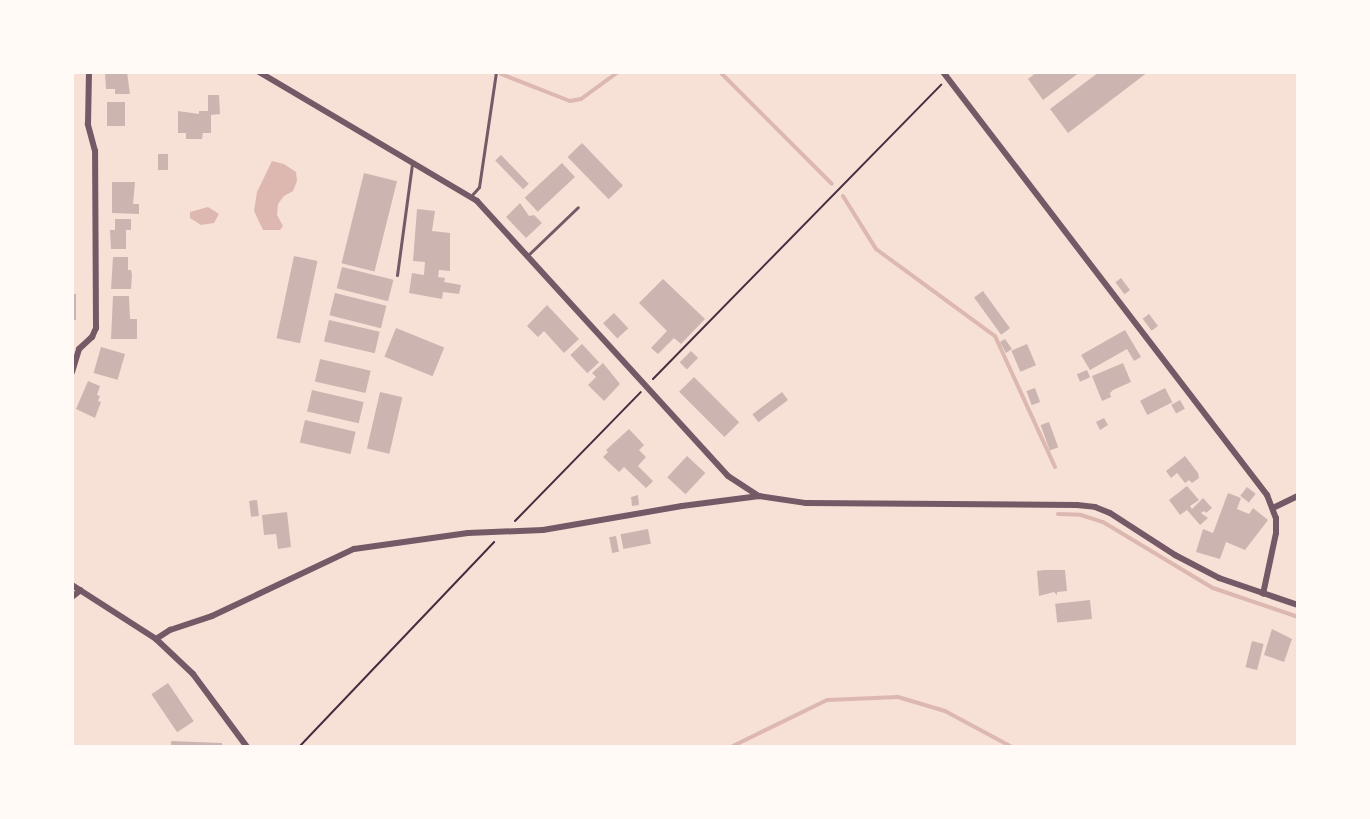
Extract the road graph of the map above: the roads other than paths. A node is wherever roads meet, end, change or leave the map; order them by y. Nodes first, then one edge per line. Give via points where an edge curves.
1 (89, 72) edge
2 (259, 72) edge
3 (496, 72) edge
4 (945, 75) edge
5 (412, 163) junction
6 (470, 197) junction
7 (578, 207) dead end
8 (527, 257) junction
9 (398, 275) dead end
10 (72, 346) edge
11 (79, 349) junction
12 (72, 372) edge
13 (759, 496) junction
14 (1298, 496) edge
15 (1273, 508) junction
16 (72, 585) edge
17 (81, 590) junction
18 (1263, 594) junction
19 (72, 597) edge
20 (1298, 605) edge
21 (156, 639) junction
22 (247, 747) edge

1 - 11 street via 88,124 95,151 96,328
2 - 5 street
3 - 6 lane via 479,187
4 - 15 street via 1267,495
5 - 6 street
5 - 9 lane
6 - 8 street
7 - 8 lane
8 - 13 street via 728,476
10 - 11 street
11 - 12 street
13 - 18 street via 806,503 1095,507 1219,578
13 - 21 street via 543,530 457,534 354,549
14 - 15 street
15 - 18 street via 1276,533
16 - 17 street
17 - 19 street
17 - 21 street
18 - 20 street
21 - 22 street via 193,674

